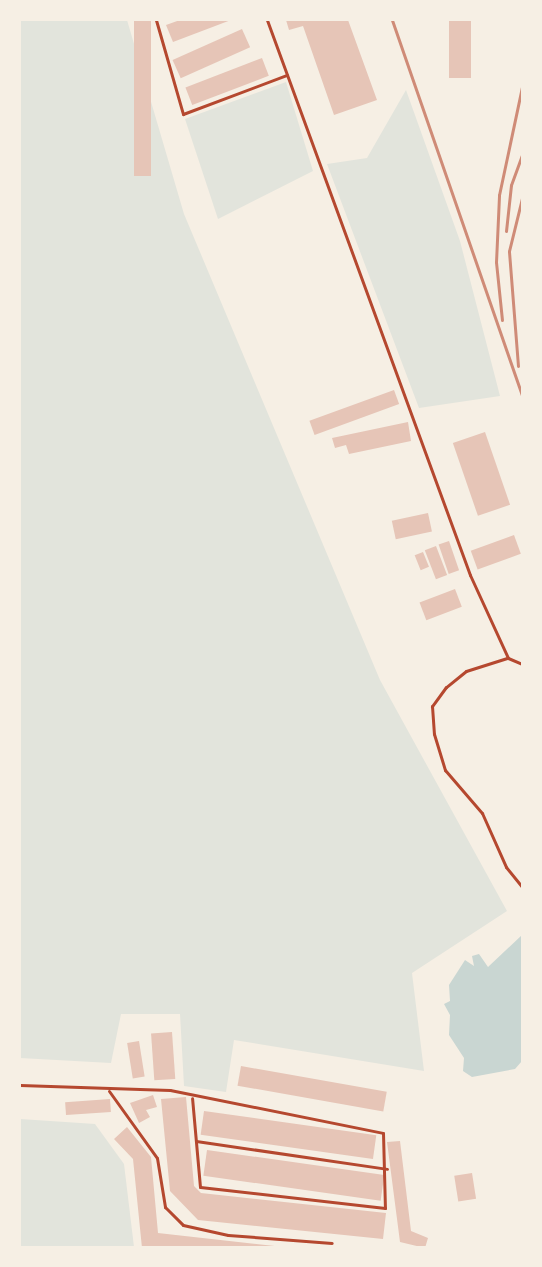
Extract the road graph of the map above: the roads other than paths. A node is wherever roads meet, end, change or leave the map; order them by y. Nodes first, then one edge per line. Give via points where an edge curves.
1 (156, 20) edge
2 (267, 20) edge
3 (287, 75) junction
4 (508, 658) junction
5 (522, 664) edge
6 (522, 887) edge
7 (20, 1085) edge
8 (109, 1091) junction
9 (192, 1098) junction
10 (196, 1141) junction
11 (387, 1170) junction
12 (332, 1243) dead end

1 - 3 lane via 183,114
2 - 3 lane
3 - 4 lane via 470,575
4 - 5 lane
4 - 6 lane via 466,671 432,706 445,770 482,813 506,867
7 - 8 lane
8 - 9 lane via 170,1090
8 - 12 lane via 157,1158 165,1207 183,1225 228,1235
9 - 10 lane
9 - 11 lane via 383,1133
10 - 11 lane
10 - 11 lane via 201,1186 385,1208

